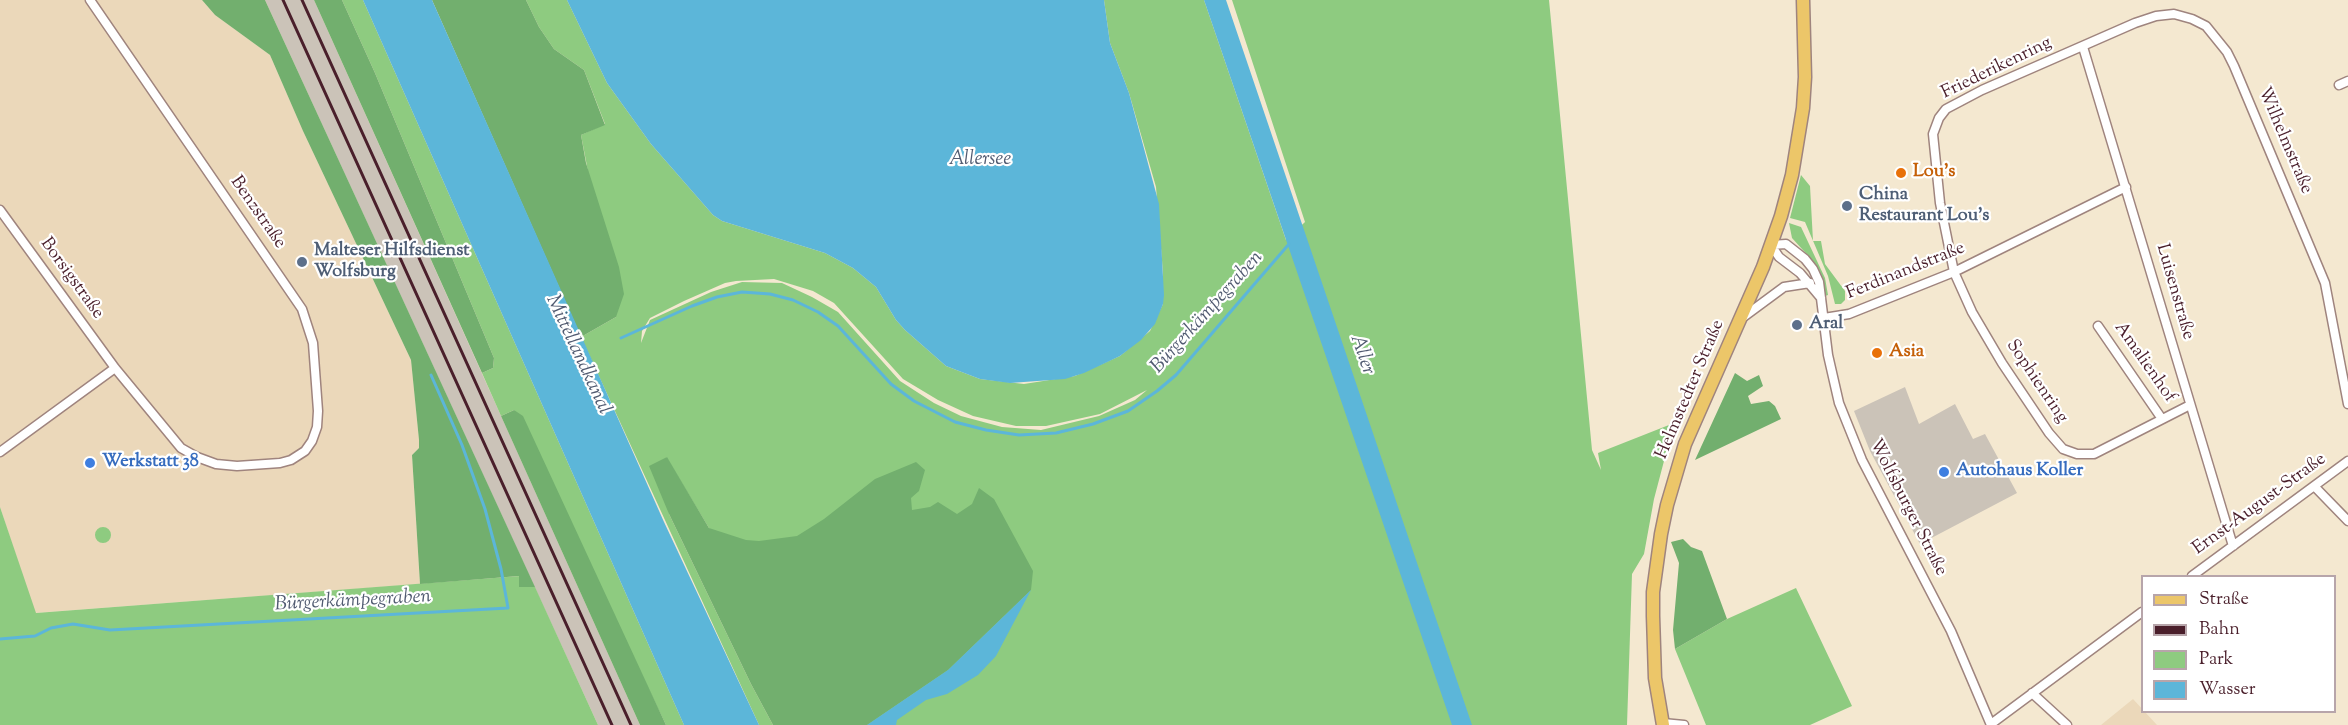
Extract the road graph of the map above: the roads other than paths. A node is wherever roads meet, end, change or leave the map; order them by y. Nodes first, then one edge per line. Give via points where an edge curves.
1 (90, 0) edge
2 (1803, 0) edge
3 (2083, 47) junction
4 (2126, 187) junction
5 (0, 210) edge
6 (1771, 246) junction
7 (1954, 272) junction
8 (1810, 283) junction
9 (1821, 298) junction
10 (1824, 318) junction
11 (1739, 321) junction
12 (2098, 326) dead end
13 (115, 368) junction
14 (2348, 404) edge
15 (2190, 405) junction
16 (2162, 418) junction
17 (0, 452) edge
18 (2348, 460) edge
19 (2315, 487) junction
20 (2348, 521) edge
21 (2233, 546) junction
22 (2193, 575) edge
23 (2141, 613) edge
24 (2032, 693) junction
25 (1663, 724) edge
26 (1991, 724) edge
27 (1684, 725) edge
28 (2067, 725) edge

1 - 13 street, Benzstraße via 302,309 313,343 317,427 305,451 291,460 272,465 216,464 176,444
2 - 6 main road, Helmstedter Straße via 1803,108 1792,175
3 - 4 street, Luisenstraße
3 - 7 street, Friederikenring via 1982,90 1946,109 1939,118 1933,134 1940,203
3 - 14 street, Wilhelmstraße via 2135,23 2174,14 2206,26 2222,45 2325,283
4 - 7 street, Ferdinandstraße
4 - 15 street, Luisenstraße
5 - 13 street, Borsigstraße
6 - 8 street, Wolfsburger Straße
6 - 9 street, Wolfsburger Straße via 1786,244 1805,259 1819,282
6 - 11 main road, Helmstedter Straße
7 - 10 street, Ferdinandstraße via 1849,314
7 - 16 street, Sophienring via 2002,363 2063,449 2094,454
8 - 9 street, Wolfsburger Straße
8 - 11 street via 1784,287
9 - 10 street, Wolfsburger Straße
10 - 26 street, Wolfsburger Straße via 1833,380 1846,422 1951,631
11 - 25 main road, Helmstedter Straße via 1685,444 1666,505 1653,592 1655,678
12 - 16 street, Amalienhof
13 - 17 street
15 - 16 street, Sophienring
15 - 21 street, Luisenstraße
18 - 19 street, Ernst-August-Straße
19 - 20 street
19 - 21 street, Ernst-August-Straße
21 - 22 street, Ernst-August-Straße
23 - 24 street
24 - 26 street
24 - 28 street
25 - 27 street

